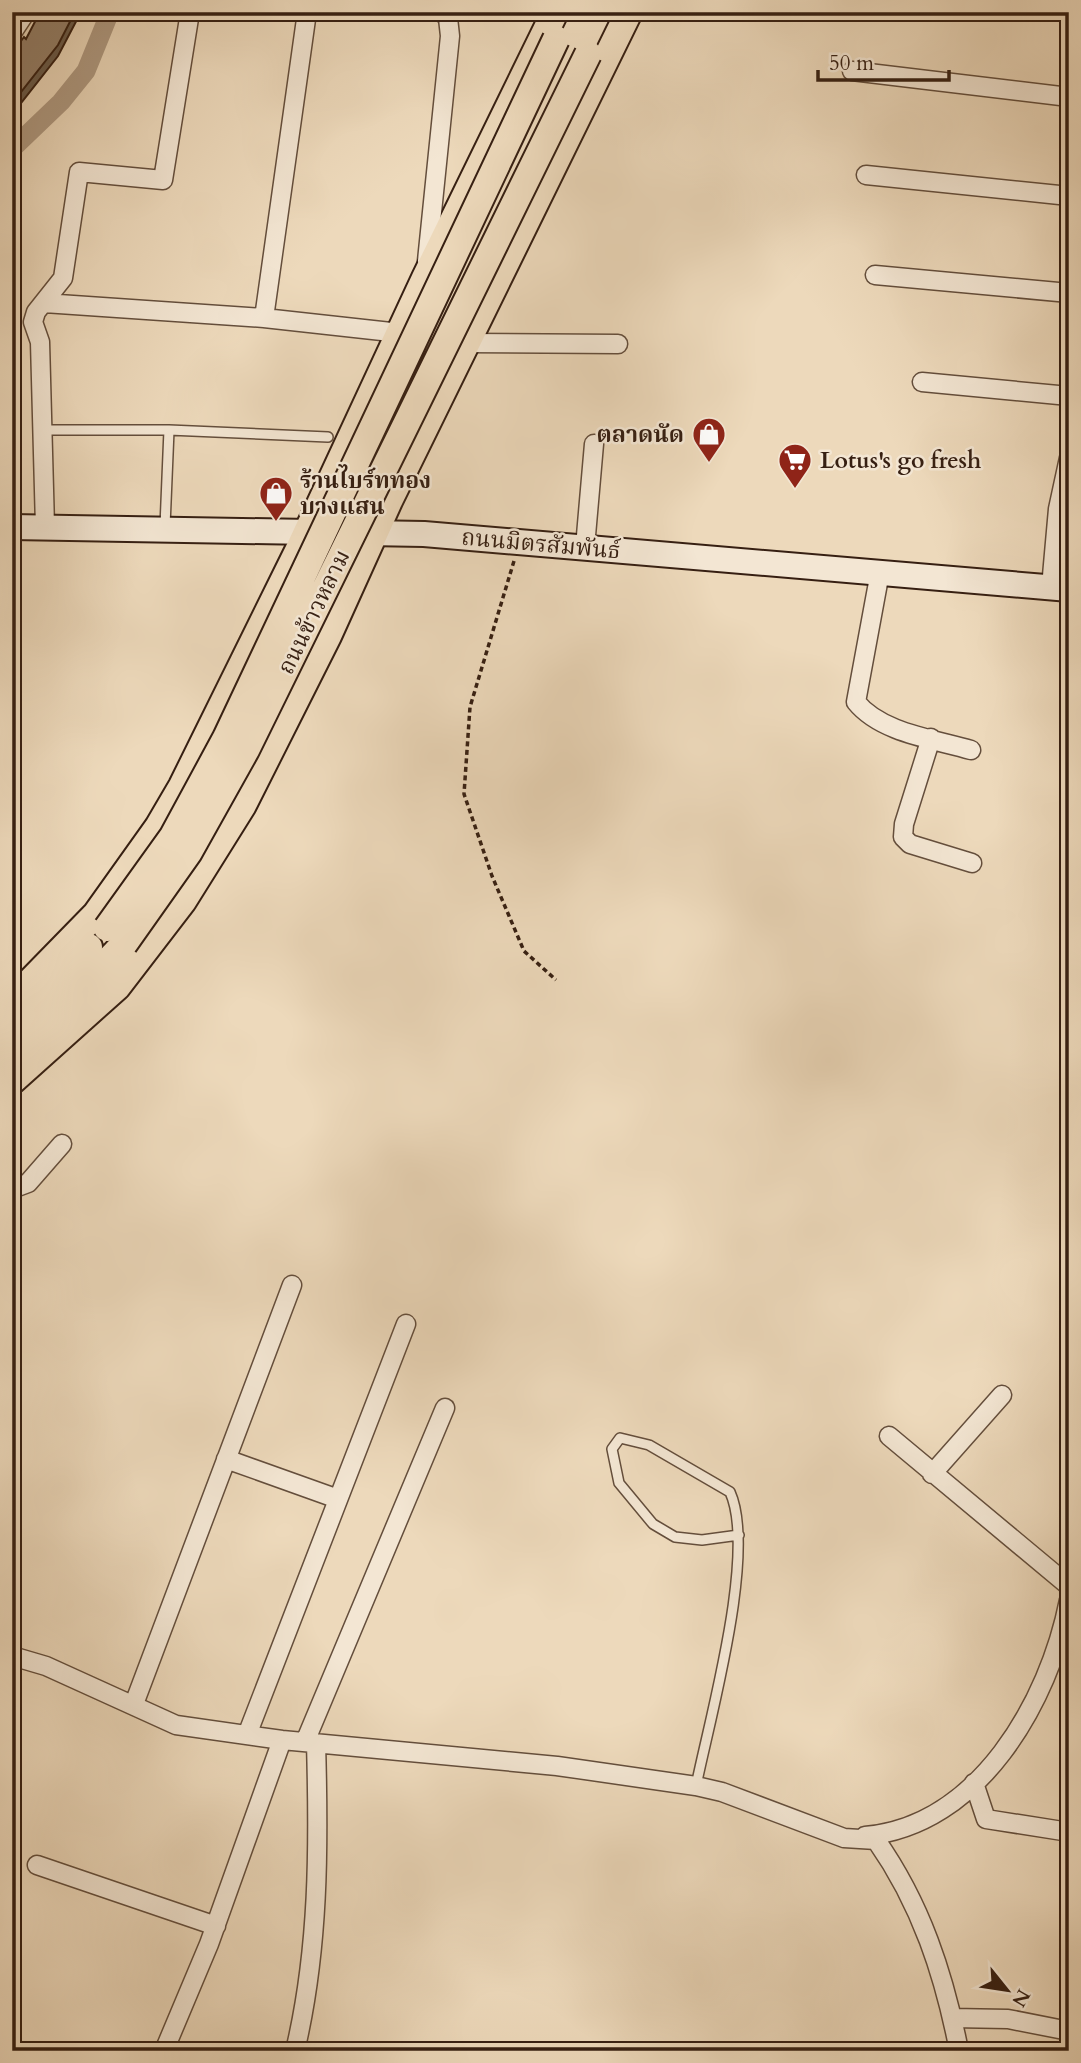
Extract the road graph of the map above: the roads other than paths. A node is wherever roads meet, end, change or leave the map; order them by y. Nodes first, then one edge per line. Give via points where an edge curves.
1 (26, 12) edge
2 (190, 12) edge
3 (307, 12) edge
4 (442, 12) edge
5 (555, 12) edge
6 (569, 12) edge
7 (608, 12) edge
8 (629, 12) edge
9 (12, 33) edge
10 (852, 71) dead end
11 (1069, 97) edge
12 (866, 175) dead end
13 (1069, 196) edge
14 (456, 215) junction
15 (515, 243) junction
16 (875, 275) dead end
17 (425, 278) junction
18 (1069, 293) edge
19 (44, 303) junction
20 (264, 318) junction
21 (400, 333) junction
22 (465, 343) junction
23 (618, 344) dead end
24 (922, 382) dead end
25 (374, 387) junction
26 (1069, 396) edge
27 (428, 422) junction
28 (43, 430) junction
29 (169, 430) junction
30 (328, 437) dead end
31 (594, 444) dead end
32 (1069, 458) edge
33 (1068, 485) edge
34 (12, 527) edge
35 (45, 527) junction
36 (165, 527) junction
37 (308, 530) junction
38 (374, 532) junction
39 (585, 547) junction
40 (1069, 551) edge
41 (880, 572) junction
42 (1061, 588) edge
43 (267, 612) junction
44 (328, 636) junction
45 (931, 738) junction
46 (971, 750) dead end
47 (182, 786) junction
48 (243, 805) junction
49 (972, 863) dead end
50 (115, 936) junction
51 (12, 1000) edge
52 (12, 1027) edge
53 (12, 1056) edge
54 (12, 1081) edge
55 (62, 1144) dead end
56 (12, 1189) edge
57 (292, 1285) dead end
58 (406, 1324) dead end
59 (1002, 1395) dead end
60 (445, 1408) dead end
61 (889, 1436) dead end
62 (226, 1459) junction
63 (932, 1474) junction
64 (338, 1499) junction
65 (739, 1535) junction
66 (1069, 1586) edge
67 (1069, 1600) edge
68 (1065, 1637) edge
69 (12, 1656) edge
70 (134, 1704) junction
71 (247, 1735) junction
72 (282, 1740) junction
73 (311, 1743) junction
74 (974, 1783) junction
75 (696, 1786) junction
76 (1069, 1832) edge
77 (844, 1838) junction
78 (37, 1865) dead end
79 (216, 1926) junction
80 (952, 2018) junction
81 (1069, 2031) edge
82 (164, 2051) edge
83 (295, 2051) edge
84 (959, 2051) edge

1 - 9 street
2 - 19 street via 163,180 79,172 67,263 57,288
3 - 20 street
4 - 17 street via 448,18 450,36
5 - 14 main road
6 - 50 main road, ถนนข้าวหลาม, bridge via 226,738
7 - 50 main road, ถนนข้าวหลาม, bridge via 246,750 189,852
8 - 15 main road
10 - 11 street
12 - 13 street
14 - 15 main road via 448,264 460,285 474,286 486,279
14 - 17 main road
15 - 22 main road
16 - 18 street
17 - 21 main road
19 - 20 street
19 - 28 street via 33,322 40,342
20 - 21 street
21 - 25 main road
22 - 23 street
22 - 27 main road
24 - 26 street
25 - 27 main road via 365,438 378,459 392,460 404,453
25 - 37 main road
27 - 38 main road
28 - 29 lane
28 - 35 street
29 - 30 lane
29 - 36 lane
31 - 39 street
32 - 33 street
33 - 42 street via 1058,509
34 - 35 street, ถนนมิตรสัมพันธ์
35 - 36 street, ถนนมิตรสัมพันธ์
36 - 37 street, ถนนมิตรสัมพันธ์
37 - 38 street, ถนนมิตรสัมพันธ์
37 - 43 main road
38 - 39 street, ถนนมิตรสัมพันธ์
38 - 44 main road
39 - 41 street, ถนนมิตรสัมพันธ์
40 - 42 street
41 - 42 street, ถนนมิตรสัมพันธ์
41 - 45 street via 856,702 882,723
43 - 44 main road via 301,584 311,579 324,581 334,600
43 - 47 main road
44 - 48 main road
45 - 46 street
45 - 49 street via 903,837 910,844
47 - 48 main road via 204,757 225,755 241,762 247,771
47 - 51 main road via 96,914
48 - 54 main road via 183,901 117,987
50 - 52 main road, ถนนข้าวหลาม
50 - 53 main road, ถนนข้าวหลาม via 34,1039
55 - 56 street via 28,1183
57 - 62 street
58 - 64 street
59 - 63 street
60 - 73 street
61 - 63 street
62 - 64 street
62 - 70 street
63 - 66 street
64 - 71 street
65 - 65 lane via 730,1492 649,1445 620,1438 612,1448 619,1483 653,1524 675,1537 702,1540
65 - 75 lane via 732,1611
67 - 68 street
68 - 74 street via 1013,1740
69 - 70 street
70 - 71 street via 176,1725
71 - 72 street
72 - 73 street
72 - 79 street
73 - 75 street via 557,1766
73 - 83 street via 319,1846 309,1995
74 - 76 street via 986,1819
74 - 77 street via 946,1808 890,1834
75 - 77 street
77 - 80 street via 876,1840 901,1876 926,1929
78 - 79 street
79 - 82 street
80 - 81 street via 1008,2019
80 - 84 street

